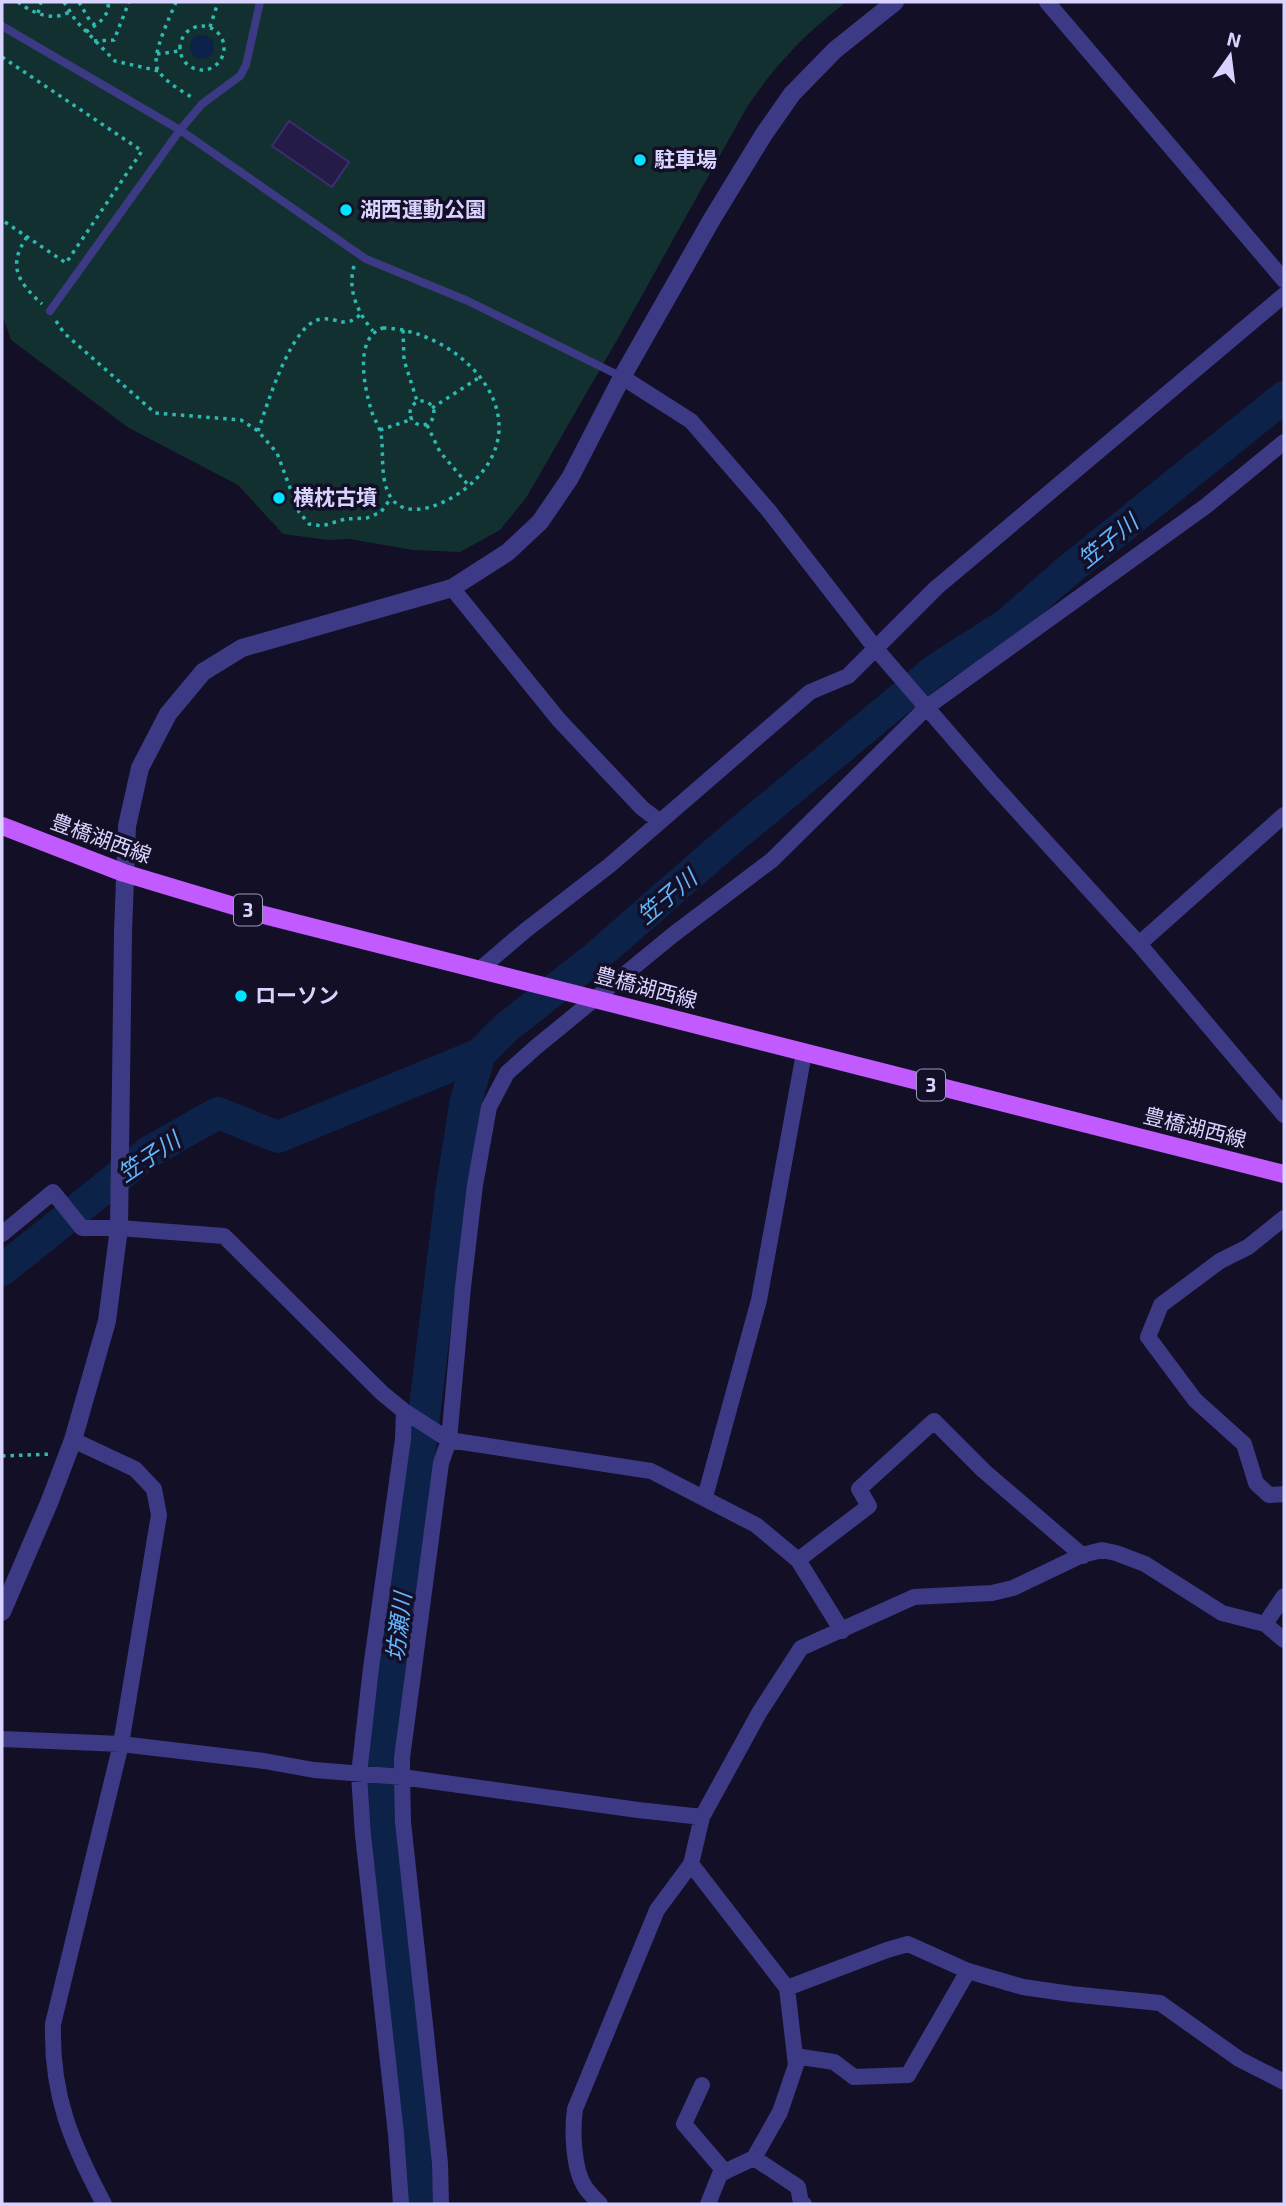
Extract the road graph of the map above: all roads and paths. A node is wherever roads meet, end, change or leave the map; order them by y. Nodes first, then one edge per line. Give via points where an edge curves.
1 (18, 2) edge
2 (41, 2) edge
3 (64, 2) edge
4 (79, 2) edge
5 (108, 2) edge
6 (129, 2) edge
7 (176, 2) edge
8 (218, 2) edge
9 (260, 2) edge
10 (895, 2) edge
11 (1047, 2) edge
12 (69, 12) junction
13 (38, 13) junction
14 (2, 26) edge
15 (95, 26) junction
16 (209, 27) junction
17 (86, 32) junction
18 (94, 41) junction
19 (180, 51) junction
20 (157, 54) junction
21 (2, 57) edge
22 (159, 71) junction
23 (202, 104) junction
24 (180, 130) junction
25 (2, 220) edge
26 (27, 237) junction
27 (360, 255) junction
28 (1284, 279) edge
29 (1284, 295) edge
30 (50, 311) junction
31 (361, 314) junction
32 (403, 330) junction
33 (373, 331) junction
34 (480, 377) junction
35 (622, 377) junction
36 (417, 401) junction
37 (432, 408) junction
38 (413, 419) junction
39 (427, 425) junction
40 (380, 430) junction
41 (258, 431) junction
42 (1284, 442) edge
43 (470, 486) junction
44 (391, 498) junction
45 (452, 588) junction
46 (880, 653) junction
47 (927, 707) junction
48 (1284, 815) edge
49 (659, 821) junction
50 (2, 826) edge
51 (124, 873) junction
52 (1139, 944) junction
53 (479, 970) junction
54 (596, 998) junction
55 (804, 1054) junction
56 (1284, 1115) edge
57 (1284, 1174) edge
58 (1284, 1218) edge
59 (119, 1228) junction
60 (2, 1234) edge
61 (408, 1413) junction
62 (444, 1437) junction
63 (70, 1446) junction
64 (2, 1456) edge
65 (1284, 1494) edge
66 (705, 1497) junction
67 (1083, 1556) junction
68 (798, 1560) junction
69 (1284, 1596) edge
70 (2, 1612) edge
71 (1265, 1624) junction
72 (842, 1631) junction
73 (1284, 1640) edge
74 (2, 1739) edge
75 (121, 1744) junction
76 (362, 1774) junction
77 (398, 1777) junction
78 (702, 1817) junction
79 (691, 1864) junction
80 (968, 1970) junction
81 (788, 1988) junction
82 (795, 2056) junction
83 (1284, 2082) edge
84 (702, 2085) dead end
85 (754, 2158) junction
86 (725, 2172) junction
87 (103, 2204) edge
88 (401, 2204) edge
89 (441, 2204) edge
90 (600, 2204) edge
91 (708, 2204) edge
92 (804, 2204) edge

1 - 13 path
2 - 13 path
3 - 12 path
4 - 15 path
5 - 15 path via 107,13
6 - 18 path via 114,40
7 - 20 path
8 - 16 path
9 - 23 lane via 240,76
10 - 35 street via 835,50 792,94 712,219
11 - 28 street
12 - 13 path
12 - 17 path
14 - 24 lane
15 - 17 path
16 - 19 path via 188,30
16 - 19 path via 223,42 218,63 198,69 185,62
17 - 18 path
18 - 22 path via 115,61
19 - 20 path
20 - 22 path
21 - 26 path via 142,151 66,263
22 - 23 path
23 - 24 lane
24 - 27 lane
24 - 30 lane
25 - 26 path
26 - 30 path via 16,257 16,270
27 - 31 path via 351,282
27 - 35 lane via 468,301
29 - 46 street via 936,588
30 - 41 path via 64,333 155,413 241,420
31 - 33 path
31 - 41 path via 345,323 320,319 296,339
32 - 33 path
32 - 34 path via 433,338
32 - 36 path via 405,364
33 - 40 path via 366,346 364,373
34 - 37 path
34 - 43 path via 498,410 499,435 491,462
35 - 45 street via 570,478 540,522 508,552
35 - 46 street via 691,421 769,511
36 - 37 path
36 - 38 path via 411,410
37 - 39 path via 433,418
38 - 39 path
38 - 40 path
39 - 43 path via 440,452
40 - 44 path via 383,472
41 - 44 path via 277,453 299,512 309,524 367,518 381,512
42 - 47 street via 1206,506
43 - 44 path via 442,503 418,509 397,505
45 - 49 street via 559,720
45 - 51 street via 242,648 203,672 168,714 140,768 127,826
46 - 47 street
46 - 49 street via 848,676 810,692
47 - 52 street
47 - 54 street via 772,860
48 - 52 street
49 - 53 street
50 - 51 main road, 豊橋湖西線 / 3
51 - 53 main road, 豊橋湖西線 / 3 via 264,915
51 - 59 street
52 - 56 street
53 - 54 main road, 豊橋湖西線 / 3
54 - 55 main road, 豊橋湖西線 / 3
54 - 62 street via 507,1073 489,1107
55 - 57 main road, 豊橋湖西線 / 3
55 - 66 street via 759,1300
58 - 65 street via 1161,1305 1148,1337 1195,1400 1244,1444 1256,1483 1269,1496
59 - 60 street via 82,1228 52,1192
59 - 61 street via 224,1236 382,1393
59 - 63 street via 107,1321
61 - 62 street
61 - 76 street via 371,1668
62 - 66 street via 651,1471
62 - 77 street
63 - 64 path
63 - 70 street
63 - 75 street via 135,1469 154,1489 159,1515
66 - 68 street via 756,1524
67 - 68 street via 934,1421 859,1489 869,1506
67 - 71 street via 1102,1550 1116,1553 1145,1564 1222,1613
67 - 72 street via 1013,1588 914,1597
68 - 72 street
69 - 71 street
71 - 73 street
72 - 78 street via 801,1648
74 - 75 street
75 - 76 street
75 - 87 street via 53,2024 55,2082 78,2154
76 - 77 street
76 - 88 street via 363,1835
77 - 78 street
77 - 89 street
78 - 79 street
79 - 81 street
79 - 90 street via 657,1910 575,2109 572,2127 583,2185
80 - 81 street via 908,1944
80 - 82 street via 908,2075 854,2077 834,2062
80 - 83 street via 1023,1987 1160,2003 1239,2059
81 - 82 street
82 - 85 street via 780,2112
84 - 86 street via 684,2124
85 - 86 street
85 - 92 street via 798,2187
86 - 91 street

